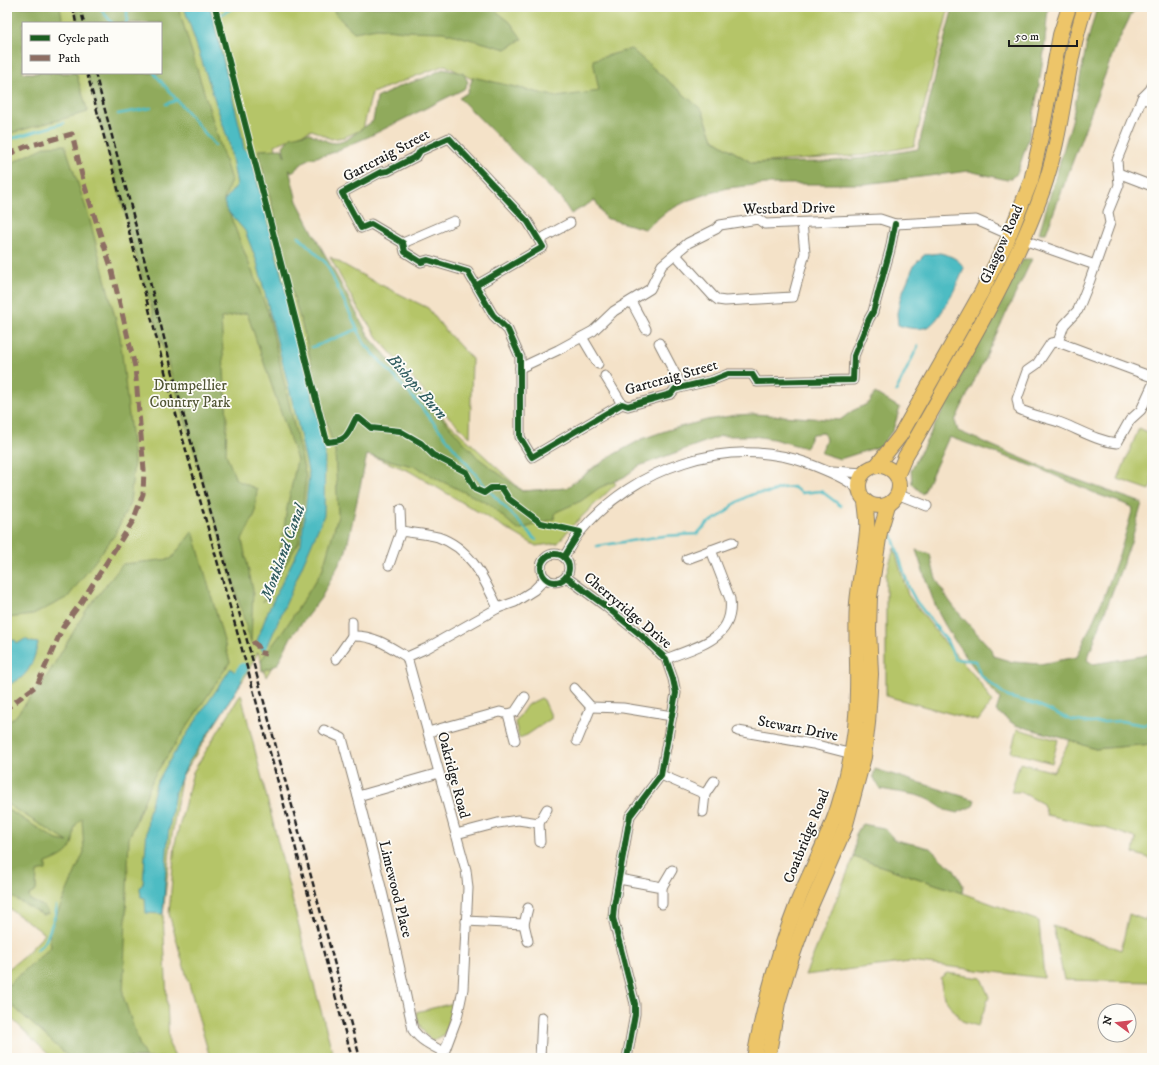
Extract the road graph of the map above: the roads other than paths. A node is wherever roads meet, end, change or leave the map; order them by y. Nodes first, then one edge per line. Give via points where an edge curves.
1 (1069, 7) edge
2 (1085, 7) edge
3 (1152, 86) edge
4 (1049, 90) junction
5 (1064, 93) junction
6 (1142, 98) junction
7 (1152, 102) edge
8 (1118, 173) junction
9 (1152, 186) edge
10 (454, 221) dead end
11 (570, 223) dead end
12 (802, 223) junction
13 (895, 224) junction
14 (1010, 234) junction
15 (539, 240) junction
16 (1024, 240) junction
17 (403, 243) junction
18 (675, 254) junction
19 (1095, 265) junction
20 (477, 285) junction
21 (631, 301) junction
22 (646, 329) dead end
23 (582, 337) junction
24 (1058, 342) junction
25 (659, 343) dead end
26 (598, 364) dead end
27 (520, 368) junction
28 (605, 376) dead end
29 (1152, 377) edge
30 (1152, 386) edge
31 (682, 387) junction
32 (622, 404) junction
33 (870, 469) junction
34 (828, 471) junction
35 (897, 476) junction
36 (897, 494) junction
37 (863, 498) junction
38 (888, 505) junction
39 (927, 506) dead end
40 (400, 510) dead end
41 (401, 531) junction
42 (733, 542) dead end
43 (711, 550) junction
44 (564, 557) junction
45 (687, 559) dead end
46 (389, 565) dead end
47 (566, 577) junction
48 (546, 578) junction
49 (498, 608) junction
50 (352, 622) dead end
51 (352, 636) junction
52 (407, 657) junction
53 (336, 659) dead end
54 (666, 659) junction
55 (574, 688) dead end
56 (525, 697) dead end
57 (592, 707) junction
58 (508, 714) junction
59 (672, 716) junction
60 (324, 730) dead end
61 (738, 731) dead end
62 (428, 732) junction
63 (516, 740) dead end
64 (577, 741) dead end
65 (858, 755) junction
66 (439, 773) junction
67 (661, 775) junction
68 (714, 781) dead end
69 (705, 794) junction
70 (358, 796) junction
71 (547, 809) dead end
72 (703, 812) dead end
73 (539, 824) junction
74 (456, 834) junction
75 (540, 842) dead end
76 (672, 870) dead end
77 (619, 879) junction
78 (662, 887) junction
79 (662, 904) dead end
80 (528, 908) dead end
81 (466, 921) junction
82 (524, 924) junction
83 (528, 941) dead end
84 (542, 1017) dead end
85 (443, 1055) edge
86 (540, 1058) edge
87 (627, 1058) edge
88 (754, 1058) edge
89 (768, 1058) edge

1 - 4 main road, Glasgow Road via 1060,35
2 - 5 main road, Glasgow Road
3 - 6 street
4 - 5 main road
4 - 14 main road, Glasgow Road via 1031,181
5 - 16 main road, Glasgow Road via 1057,139 1046,182
6 - 7 street
6 - 8 street via 1117,160
8 - 9 street
8 - 19 street via 1119,185 1108,212 1110,223
10 - 17 street
11 - 15 street
12 - 13 street, Westbard Drive via 880,219
12 - 18 street, Westbard Drive via 765,224 758,220 720,225 688,243
12 - 18 street via 805,253 793,297 718,300
13 - 14 street, Westbard Drive via 976,220
13 - 31 street, Gartcraig Street via 873,312 854,356 853,380 757,382 752,374 728,374
14 - 16 main road
14 - 33 main road, Glasgow Road via 981,293 900,436
15 - 17 street, Gartcraig Street via 528,222 449,138 342,193 361,228 372,224
15 - 20 street via 543,247
16 - 19 street
16 - 35 main road, Glasgow Road via 993,302 905,457
17 - 20 street, Gartcraig Street via 405,252 421,262 428,260 468,272
18 - 21 street, Westbard Drive via 662,265 650,289
19 - 24 street via 1078,310 1064,325
20 - 27 street, Gartcraig Street via 493,315 508,330 520,357
21 - 22 street
21 - 23 street, Westbard Drive via 614,311 593,331
23 - 26 street
23 - 27 street, Westbard Drive
24 - 29 street
24 - 30 street via 1051,343 1037,364 1027,371 1017,399 1019,409 1062,423 1106,442 1117,443 1130,420 1141,410
25 - 31 street
27 - 32 street, Gartcraig Street via 520,437 532,457
28 - 32 street
31 - 32 street, Gartcraig Street via 674,389 671,394 628,406
33 - 34 street
33 - 35 main road via 890,468
33 - 37 main road, Coatbridge Road via 860,480
34 - 37 street via 854,485
34 - 44 street via 796,459 765,454 734,454 687,462 652,476 619,496 580,532
35 - 36 main road
36 - 38 main road, Coatbridge Road
36 - 39 street
37 - 38 main road via 872,505
37 - 65 main road, Coatbridge Road via 868,530 857,602 855,728
38 - 65 main road, Coatbridge Road via 880,532 870,597 871,674 868,723
40 - 41 street
41 - 46 street
41 - 49 street via 440,538 461,550 478,569
42 - 43 street
43 - 45 street
43 - 54 street via 730,599 729,620 720,634
44 - 47 street via 569,566
44 - 48 street via 553,554 546,557 541,571
47 - 48 street via 556,582
47 - 54 street, Cherryridge Drive via 642,636
48 - 49 street via 534,590 515,602
49 - 52 street
50 - 51 street
51 - 52 street via 380,640
51 - 53 street
52 - 62 street, Oakridge Road
54 - 59 street, Cherryridge Drive via 676,693
55 - 57 street
56 - 58 street via 515,712
57 - 59 street via 623,708
57 - 64 street
58 - 62 street via 491,714
58 - 63 street
59 - 67 street, Cherryridge Drive
60 - 70 street, Limewood Place via 342,738
61 - 65 street, Stewart Drive
62 - 66 street, Oakridge Road
65 - 88 main road, Coatbridge Road via 780,951
65 - 89 main road, Coatbridge Road via 845,828 807,915 789,966 778,1003
66 - 70 street
66 - 74 street, Oakridge Road
67 - 69 street
67 - 77 street, Cherryridge Drive via 630,816
68 - 69 street
69 - 72 street
70 - 85 street, Limewood Place via 396,946 414,1030 418,1037
71 - 73 street
73 - 74 street via 518,820
73 - 75 street
74 - 81 street, Oakridge Road via 466,870
76 - 78 street
77 - 78 street
77 - 87 street, Cherryridge Drive via 613,918 635,1004
78 - 79 street
80 - 82 street
81 - 82 street
81 - 85 street, Oakridge Road via 463,989 453,1030
82 - 83 street
84 - 86 street

